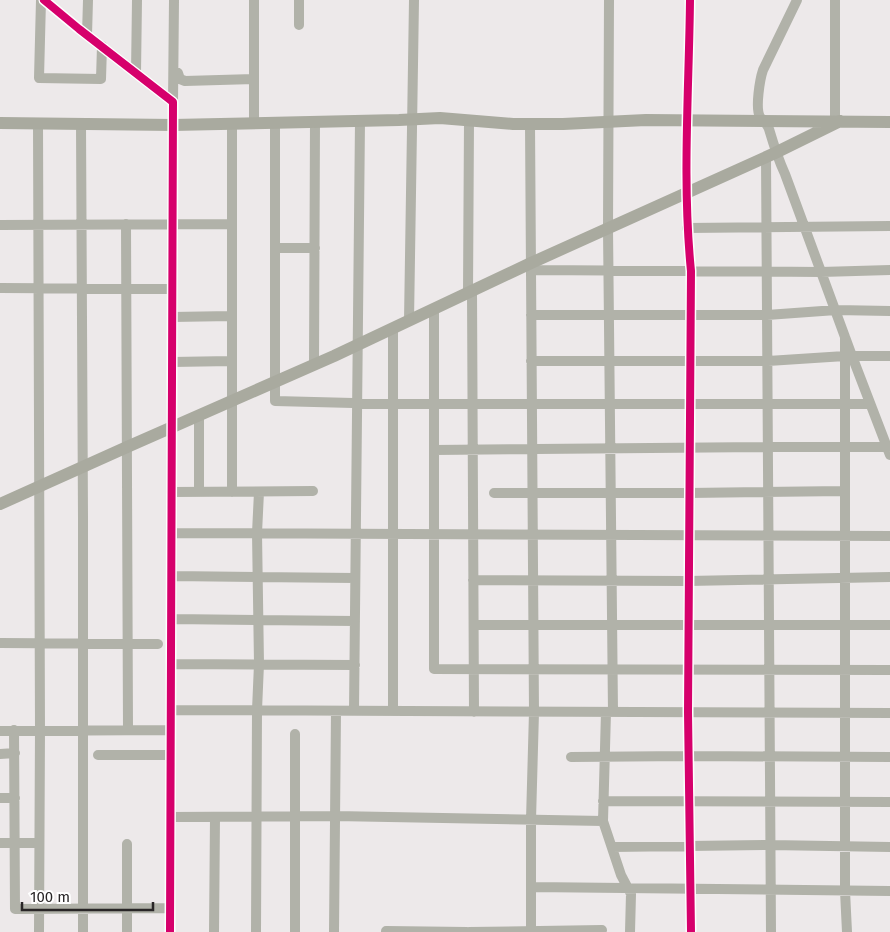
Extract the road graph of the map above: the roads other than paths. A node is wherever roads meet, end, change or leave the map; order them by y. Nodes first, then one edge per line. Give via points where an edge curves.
1 (42, 0) edge
2 (88, 0) edge
3 (137, 0) edge
4 (174, 0) edge
5 (254, 0) edge
6 (299, 0) edge
7 (414, 0) edge
8 (609, 0) edge
9 (690, 0) edge
10 (798, 0) edge
11 (836, 0) edge
12 (299, 24) dead end
13 (87, 36) junction
14 (102, 46) junction
15 (173, 70) junction
16 (136, 73) junction
17 (254, 80) junction
18 (173, 104) junction
19 (688, 112) junction
20 (762, 117) junction
21 (413, 120) junction
22 (360, 121) junction
23 (469, 121) junction
24 (838, 121) junction
25 (173, 122) junction
26 (316, 122) junction
27 (609, 122) junction
28 (890, 122) edge
29 (0, 123) edge
30 (38, 123) junction
31 (232, 123) junction
32 (254, 123) junction
33 (275, 123) junction
34 (81, 124) junction
35 (530, 124) junction
36 (771, 155) junction
37 (687, 192) junction
38 (126, 224) junction
39 (172, 224) junction
40 (232, 224) junction
41 (0, 225) edge
42 (38, 225) junction
43 (81, 225) junction
44 (890, 226) edge
45 (687, 228) junction
46 (767, 228) junction
47 (805, 228) junction
48 (608, 229) junction
49 (275, 248) junction
50 (315, 248) junction
51 (530, 266) junction
52 (609, 270) junction
53 (890, 270) edge
54 (691, 271) junction
55 (767, 272) junction
56 (821, 272) junction
57 (0, 288) edge
58 (38, 288) junction
59 (81, 288) junction
60 (126, 289) junction
61 (172, 289) junction
62 (470, 292) junction
63 (434, 309) junction
64 (836, 310) junction
65 (890, 311) edge
66 (531, 315) junction
67 (609, 315) junction
68 (690, 315) junction
69 (767, 315) junction
70 (232, 316) junction
71 (172, 317) junction
72 (409, 321) junction
73 (393, 328) junction
74 (358, 345) junction
75 (848, 356) junction
76 (890, 356) edge
77 (531, 361) junction
78 (610, 361) junction
79 (690, 361) junction
80 (768, 361) junction
81 (172, 362) junction
82 (232, 362) junction
83 (314, 364) junction
84 (275, 382) junction
85 (232, 401) junction
86 (768, 403) junction
87 (357, 404) junction
88 (392, 404) junction
89 (434, 404) junction
90 (472, 404) junction
91 (531, 404) junction
92 (610, 404) junction
93 (690, 404) junction
94 (845, 404) junction
95 (870, 404) junction
96 (199, 415) junction
97 (171, 427) junction
98 (126, 447) junction
99 (689, 447) junction
100 (768, 447) junction
101 (610, 448) junction
102 (846, 448) junction
103 (532, 449) junction
104 (434, 450) junction
105 (473, 450) junction
106 (888, 451) edge
107 (82, 467) junction
108 (39, 487) junction
109 (845, 491) junction
110 (171, 492) junction
111 (199, 492) junction
112 (232, 492) junction
113 (259, 492) junction
114 (313, 492) dead end
115 (494, 492) dead end
116 (532, 492) junction
117 (611, 492) junction
118 (768, 492) junction
119 (689, 493) junction
120 (0, 504) edge
121 (171, 533) junction
122 (257, 533) junction
123 (356, 534) junction
124 (393, 534) junction
125 (434, 534) junction
126 (473, 534) junction
127 (533, 534) junction
128 (611, 534) junction
129 (689, 535) junction
130 (768, 535) junction
131 (845, 535) junction
132 (890, 536) edge
133 (171, 576) junction
134 (258, 576) junction
135 (890, 577) edge
136 (356, 578) junction
137 (845, 578) junction
138 (473, 580) junction
139 (533, 580) junction
140 (769, 580) junction
141 (612, 581) junction
142 (688, 581) junction
143 (171, 619) junction
144 (258, 620) junction
145 (355, 621) junction
146 (474, 625) junction
147 (533, 625) junction
148 (612, 625) junction
149 (688, 625) junction
150 (769, 625) junction
151 (845, 625) junction
152 (890, 625) edge
153 (39, 642) junction
154 (0, 643) edge
155 (82, 643) junction
156 (127, 644) junction
157 (158, 644) dead end
158 (171, 664) junction
159 (259, 664) junction
160 (355, 665) junction
161 (474, 670) junction
162 (534, 670) junction
163 (613, 670) junction
164 (688, 670) junction
165 (769, 670) junction
166 (845, 670) junction
167 (890, 670) edge
168 (171, 710) junction
169 (257, 710) junction
170 (336, 711) junction
171 (354, 711) junction
172 (393, 712) junction
173 (474, 712) junction
174 (534, 712) junction
175 (610, 712) junction
176 (688, 712) junction
177 (769, 713) junction
178 (845, 713) junction
179 (890, 713) edge
180 (14, 730) junction
181 (40, 730) junction
182 (82, 730) junction
183 (128, 730) junction
184 (171, 730) junction
185 (0, 731) edge
186 (295, 734) dead end
187 (0, 754) edge
188 (15, 754) junction
189 (98, 755) dead end
190 (171, 755) junction
191 (688, 756) junction
192 (605, 757) junction
193 (570, 758) dead end
194 (770, 758) junction
195 (845, 758) junction
196 (890, 758) edge
197 (0, 798) edge
198 (15, 798) junction
199 (603, 801) junction
200 (689, 801) junction
201 (770, 801) junction
202 (845, 801) junction
203 (890, 802) edge
204 (256, 816) junction
205 (335, 816) junction
206 (170, 817) junction
207 (215, 817) junction
208 (295, 817) junction
209 (531, 820) junction
210 (603, 821) junction
211 (0, 843) edge
212 (16, 843) junction
213 (38, 843) junction
214 (127, 844) dead end
215 (690, 845) junction
216 (770, 845) junction
217 (612, 846) junction
218 (845, 846) junction
219 (890, 846) edge
220 (531, 887) junction
221 (628, 889) junction
222 (690, 890) junction
223 (770, 890) junction
224 (844, 891) junction
225 (890, 891) edge
226 (127, 908) junction
227 (170, 908) junction
228 (83, 909) junction
229 (39, 910) junction
230 (602, 930) dead end
231 (386, 931) edge
232 (531, 931) junction
233 (39, 932) edge
234 (83, 932) edge
235 (127, 932) edge
236 (170, 932) edge
237 (214, 932) edge
238 (256, 932) edge
239 (295, 932) edge
240 (334, 932) edge
241 (468, 932) edge
242 (630, 932) edge
243 (691, 932) edge
244 (770, 932) edge
245 (847, 932) edge

1 - 13 street
1 - 14 street via 39,78 101,79
2 - 13 street
3 - 16 street
4 - 15 street
5 - 17 street
6 - 12 street
7 - 21 street
8 - 27 street
9 - 19 street
10 - 20 street via 760,79 758,99
11 - 24 street
13 - 14 street
14 - 16 street
15 - 17 street via 183,81
15 - 18 street
16 - 18 street
17 - 32 street
18 - 25 street
19 - 20 main road
19 - 27 main road
19 - 37 street
20 - 24 main road
20 - 36 street via 768,127
21 - 22 main road
21 - 23 main road
21 - 72 street
22 - 26 main road
22 - 74 street
23 - 35 main road
23 - 62 street
24 - 28 main road
24 - 36 main road
25 - 31 main road
25 - 34 main road
25 - 39 street
26 - 33 main road
26 - 50 street
27 - 35 main road
27 - 48 street
29 - 30 main road
30 - 34 main road
30 - 42 street
31 - 32 main road
31 - 40 street
32 - 33 main road
33 - 49 street
34 - 43 street
35 - 51 street
36 - 37 main road
36 - 46 street
36 - 47 street via 785,174
37 - 45 street
37 - 48 main road
38 - 39 street
38 - 43 street
38 - 60 street
39 - 40 street
39 - 61 street
40 - 70 street
41 - 42 street
42 - 43 street
42 - 58 street
43 - 59 street
44 - 47 street
45 - 46 street
45 - 54 street
46 - 47 street
46 - 55 street
47 - 56 street
48 - 51 main road
48 - 52 street
49 - 50 street
49 - 84 street
50 - 83 street
51 - 52 street
51 - 62 main road
51 - 66 street
52 - 54 street
52 - 67 street
53 - 56 street
54 - 55 street
54 - 68 street
55 - 56 street
55 - 69 street
56 - 64 street
57 - 58 street
58 - 59 street
58 - 108 street
59 - 60 street
59 - 107 street
60 - 61 street
60 - 98 street
61 - 71 street
62 - 63 main road
62 - 90 street
63 - 72 main road
63 - 89 street
64 - 65 street
64 - 69 street
64 - 75 street
66 - 67 street
66 - 77 street
67 - 68 street
67 - 78 street
68 - 69 street
68 - 79 street
69 - 80 street
70 - 71 street
70 - 82 street
71 - 81 street
72 - 73 main road
73 - 74 main road
73 - 88 street
74 - 83 main road
74 - 87 street
75 - 76 street
75 - 80 street
75 - 94 street
75 - 95 street
77 - 78 street
77 - 91 street
78 - 79 street
78 - 92 street
79 - 80 street
79 - 93 street
80 - 86 street
81 - 82 street
81 - 97 street
82 - 85 street
83 - 84 main road
84 - 85 main road
84 - 87 street via 275,402
85 - 96 main road
85 - 112 street
86 - 93 street
86 - 94 street
86 - 100 street
87 - 88 street
87 - 123 street
88 - 89 street
88 - 124 street
89 - 90 street
89 - 104 street
90 - 91 street
90 - 105 street
91 - 92 street
91 - 103 street
92 - 93 street
92 - 101 street
93 - 99 street
94 - 95 street
94 - 102 street
95 - 106 street
96 - 97 main road
96 - 111 street
97 - 98 main road
97 - 110 street
98 - 107 main road
98 - 156 street
99 - 100 street
99 - 101 street
99 - 119 street
100 - 102 street
100 - 118 street
101 - 103 street
101 - 117 street
102 - 106 street
102 - 109 street
103 - 105 street
103 - 116 street
104 - 105 street
104 - 125 street
105 - 126 street
107 - 108 main road
107 - 155 street
108 - 120 main road
108 - 153 street
109 - 118 street
109 - 131 street
110 - 111 street
110 - 121 street
111 - 112 street
112 - 113 street
113 - 114 street
113 - 122 street
115 - 116 street
116 - 117 street
116 - 127 street
117 - 119 street
117 - 128 street
118 - 119 street
118 - 130 street
119 - 129 street
121 - 122 street
121 - 133 street
122 - 123 street
122 - 134 street
123 - 124 street
123 - 136 street
124 - 125 street
124 - 172 street
125 - 126 street
125 - 161 street via 434,670
126 - 127 street
126 - 138 street
127 - 128 street
127 - 139 street
128 - 129 street
128 - 141 street
129 - 130 street
129 - 142 street
130 - 131 street
130 - 140 street
131 - 132 street
131 - 137 street
133 - 134 street
133 - 143 street
134 - 136 street
134 - 144 street
135 - 137 street
136 - 145 street
137 - 140 street
137 - 151 street
138 - 139 street
138 - 146 street
139 - 141 street
139 - 147 street
140 - 142 street
140 - 150 street
141 - 142 street
141 - 148 street
142 - 149 street
143 - 144 street
143 - 158 street
144 - 145 street
144 - 159 street
145 - 160 street
146 - 147 street
146 - 161 street
147 - 148 street
147 - 162 street
148 - 149 street
148 - 163 street
149 - 150 street
149 - 164 street
150 - 151 street
150 - 165 street
151 - 152 street
151 - 166 street
153 - 154 street
153 - 155 street
153 - 181 street
155 - 156 street
155 - 182 street
156 - 157 street
156 - 183 street
158 - 159 street
158 - 168 street
159 - 160 street
159 - 169 street
160 - 171 street
161 - 162 street
161 - 173 street
162 - 163 street
162 - 174 street
163 - 164 street
163 - 175 street
164 - 165 street
164 - 176 street
165 - 166 street
165 - 177 street
166 - 167 street
166 - 178 street
168 - 169 street
168 - 184 street
169 - 170 street
169 - 204 street
170 - 171 street
170 - 205 street
171 - 172 street
172 - 173 street
173 - 174 street
174 - 175 street
174 - 209 street
175 - 176 street
175 - 192 street
176 - 177 street
176 - 191 street
177 - 178 street
177 - 194 street
178 - 179 street
178 - 195 street
180 - 181 street
180 - 185 street
180 - 188 street
181 - 182 street
181 - 213 street
182 - 183 street
182 - 228 street
183 - 184 street
184 - 190 street
186 - 208 street
187 - 188 street
188 - 198 street
189 - 190 street
190 - 206 street
191 - 192 street
191 - 194 street
191 - 200 street
192 - 193 street
192 - 199 street
194 - 195 street
194 - 201 street
195 - 196 street
195 - 202 street
197 - 198 street
198 - 212 street
199 - 200 street
199 - 210 street
200 - 201 street
200 - 215 street
201 - 202 street
201 - 216 street
202 - 203 street
202 - 218 street
204 - 207 street
204 - 208 street
204 - 238 street
205 - 208 street
205 - 209 street
205 - 240 street
206 - 207 street
206 - 227 street
207 - 237 street
208 - 239 street
209 - 210 street
209 - 220 street
210 - 217 street
211 - 212 street
212 - 213 street
212 - 229 street via 16,909
213 - 229 street
214 - 226 street
215 - 216 street
215 - 217 street
215 - 222 street
216 - 218 street
216 - 223 street
217 - 221 street
218 - 219 street
218 - 224 street
220 - 221 street
220 - 232 street
221 - 222 street
221 - 242 street via 631,894
222 - 223 street
222 - 243 street
223 - 224 street
223 - 244 street
224 - 225 street
224 - 245 street
226 - 227 street
226 - 228 street
226 - 235 street
227 - 236 street
228 - 229 street
228 - 234 street
229 - 233 street
230 - 232 street
231 - 241 street
232 - 241 street

